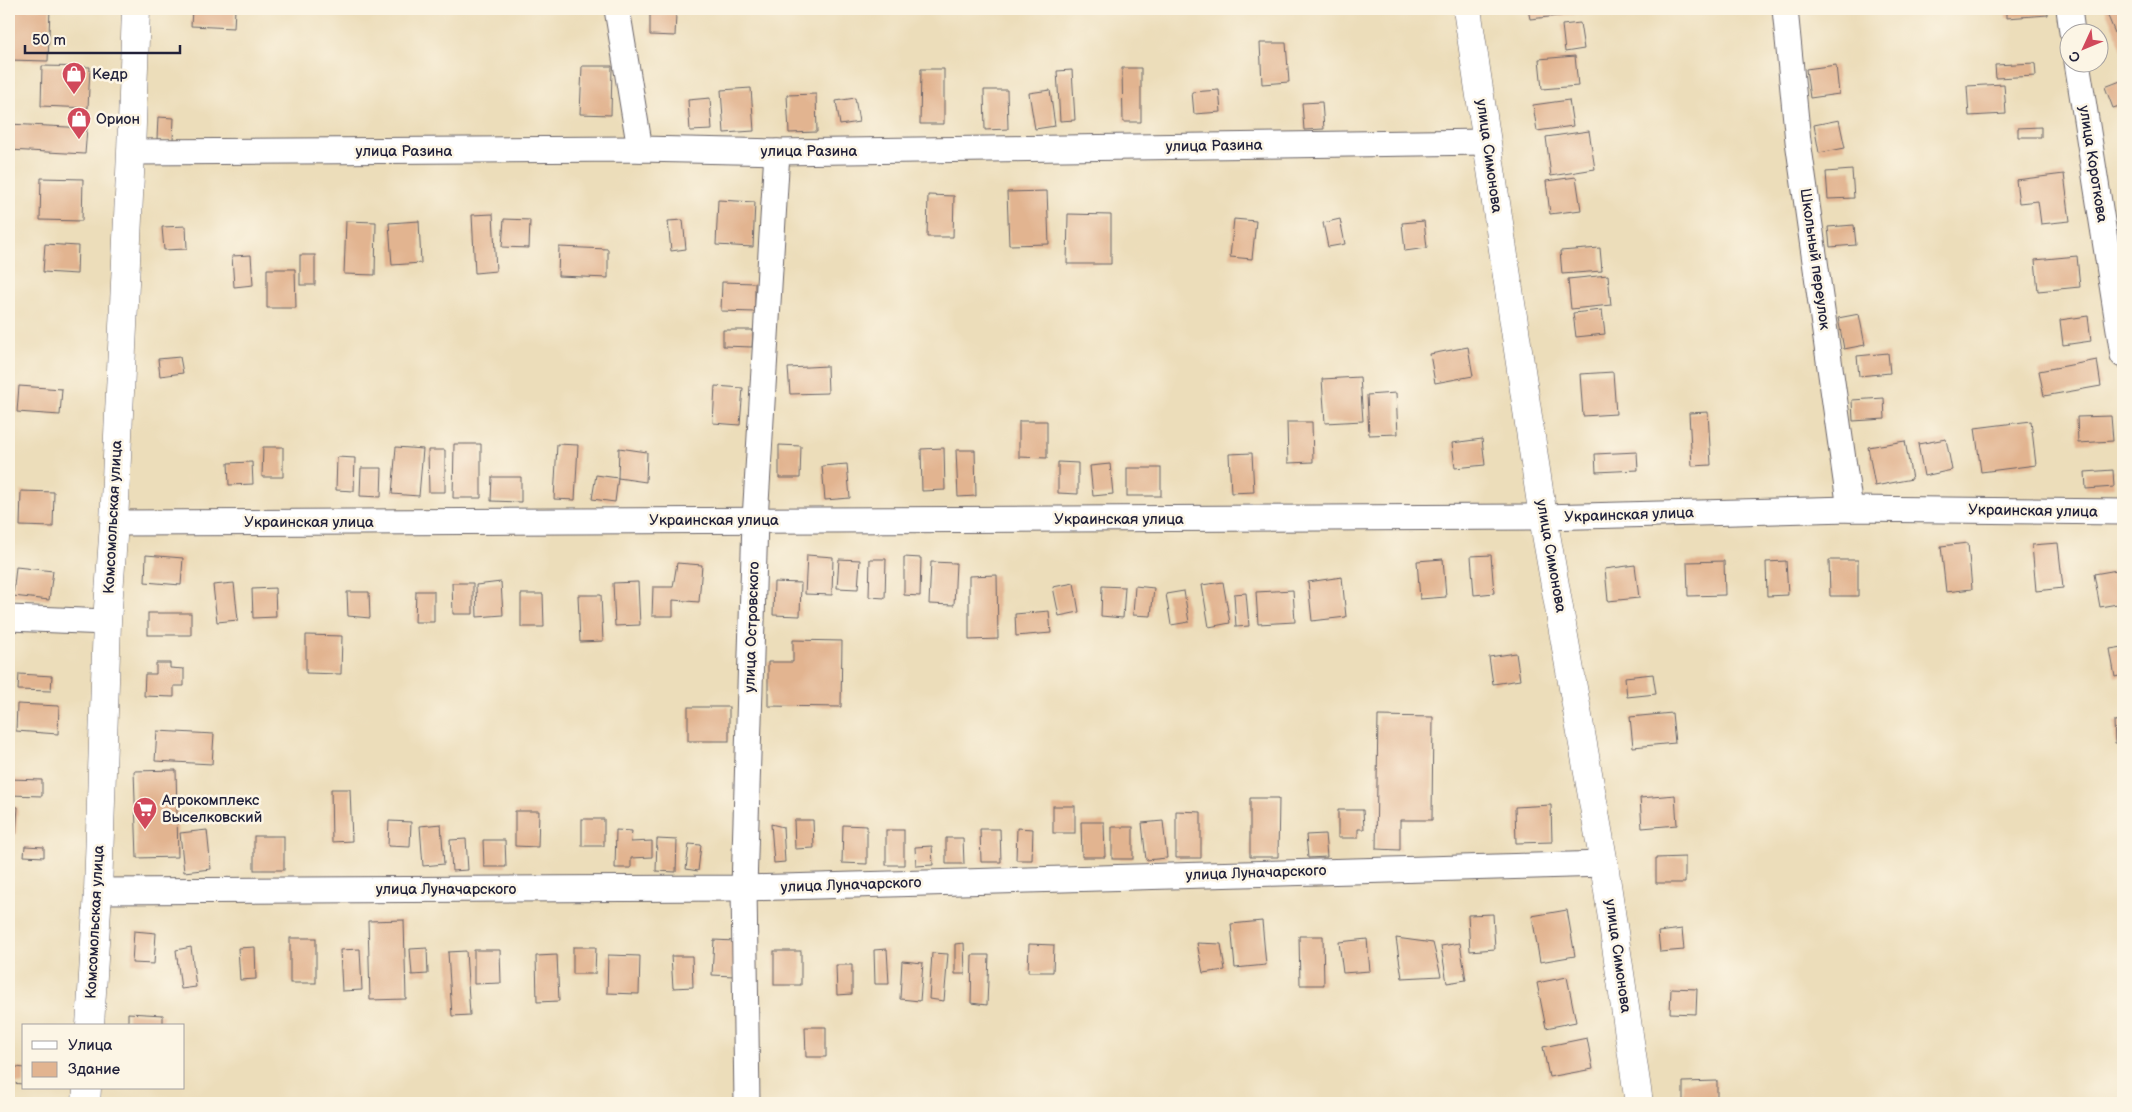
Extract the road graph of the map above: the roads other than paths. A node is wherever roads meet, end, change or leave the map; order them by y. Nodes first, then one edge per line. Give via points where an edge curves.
1 (136, 9) edge
2 (617, 9) edge
3 (1468, 9) edge
4 (1785, 9) edge
5 (2068, 9) edge
6 (2070, 22) edge
7 (2079, 72) edge
8 (1486, 142) junction
9 (640, 150) junction
10 (131, 152) junction
11 (777, 152) junction
12 (2123, 355) edge
13 (1850, 509) junction
14 (2123, 512) edge
15 (1544, 517) junction
16 (755, 520) junction
17 (114, 523) junction
18 (9, 618) edge
19 (107, 622) junction
20 (1604, 864) junction
21 (744, 888) junction
22 (98, 891) junction
23 (90, 1024) edge
24 (87, 1090) edge
25 (86, 1103) edge
26 (747, 1103) edge
27 (1639, 1103) edge

1 - 10 street, Комсомольская улица
2 - 9 street
3 - 8 street, улица Симонова
4 - 13 street, Школьный переулок via 1798,141
5 - 6 street
7 - 12 street, улица Короткова
8 - 11 street, улица Разина
8 - 15 street, улица Симонова
9 - 10 street, улица Разина
9 - 11 street, улица Разина
10 - 17 street, Комсомольская улица
11 - 16 street, улица Островского
13 - 14 street, Украинская улица
13 - 15 street, Украинская улица
15 - 16 street, Украинская улица
15 - 20 street, улица Симонова
16 - 17 street, Украинская улица
16 - 21 street, улица Островского
17 - 19 street, Комсомольская улица
18 - 19 street
19 - 22 street, Комсомольская улица
20 - 21 street, улица Луначарского
20 - 27 street, улица Симонова
21 - 22 street, улица Луначарского
21 - 26 street, улица Островского
22 - 23 street, Комсомольская улица
24 - 25 street

